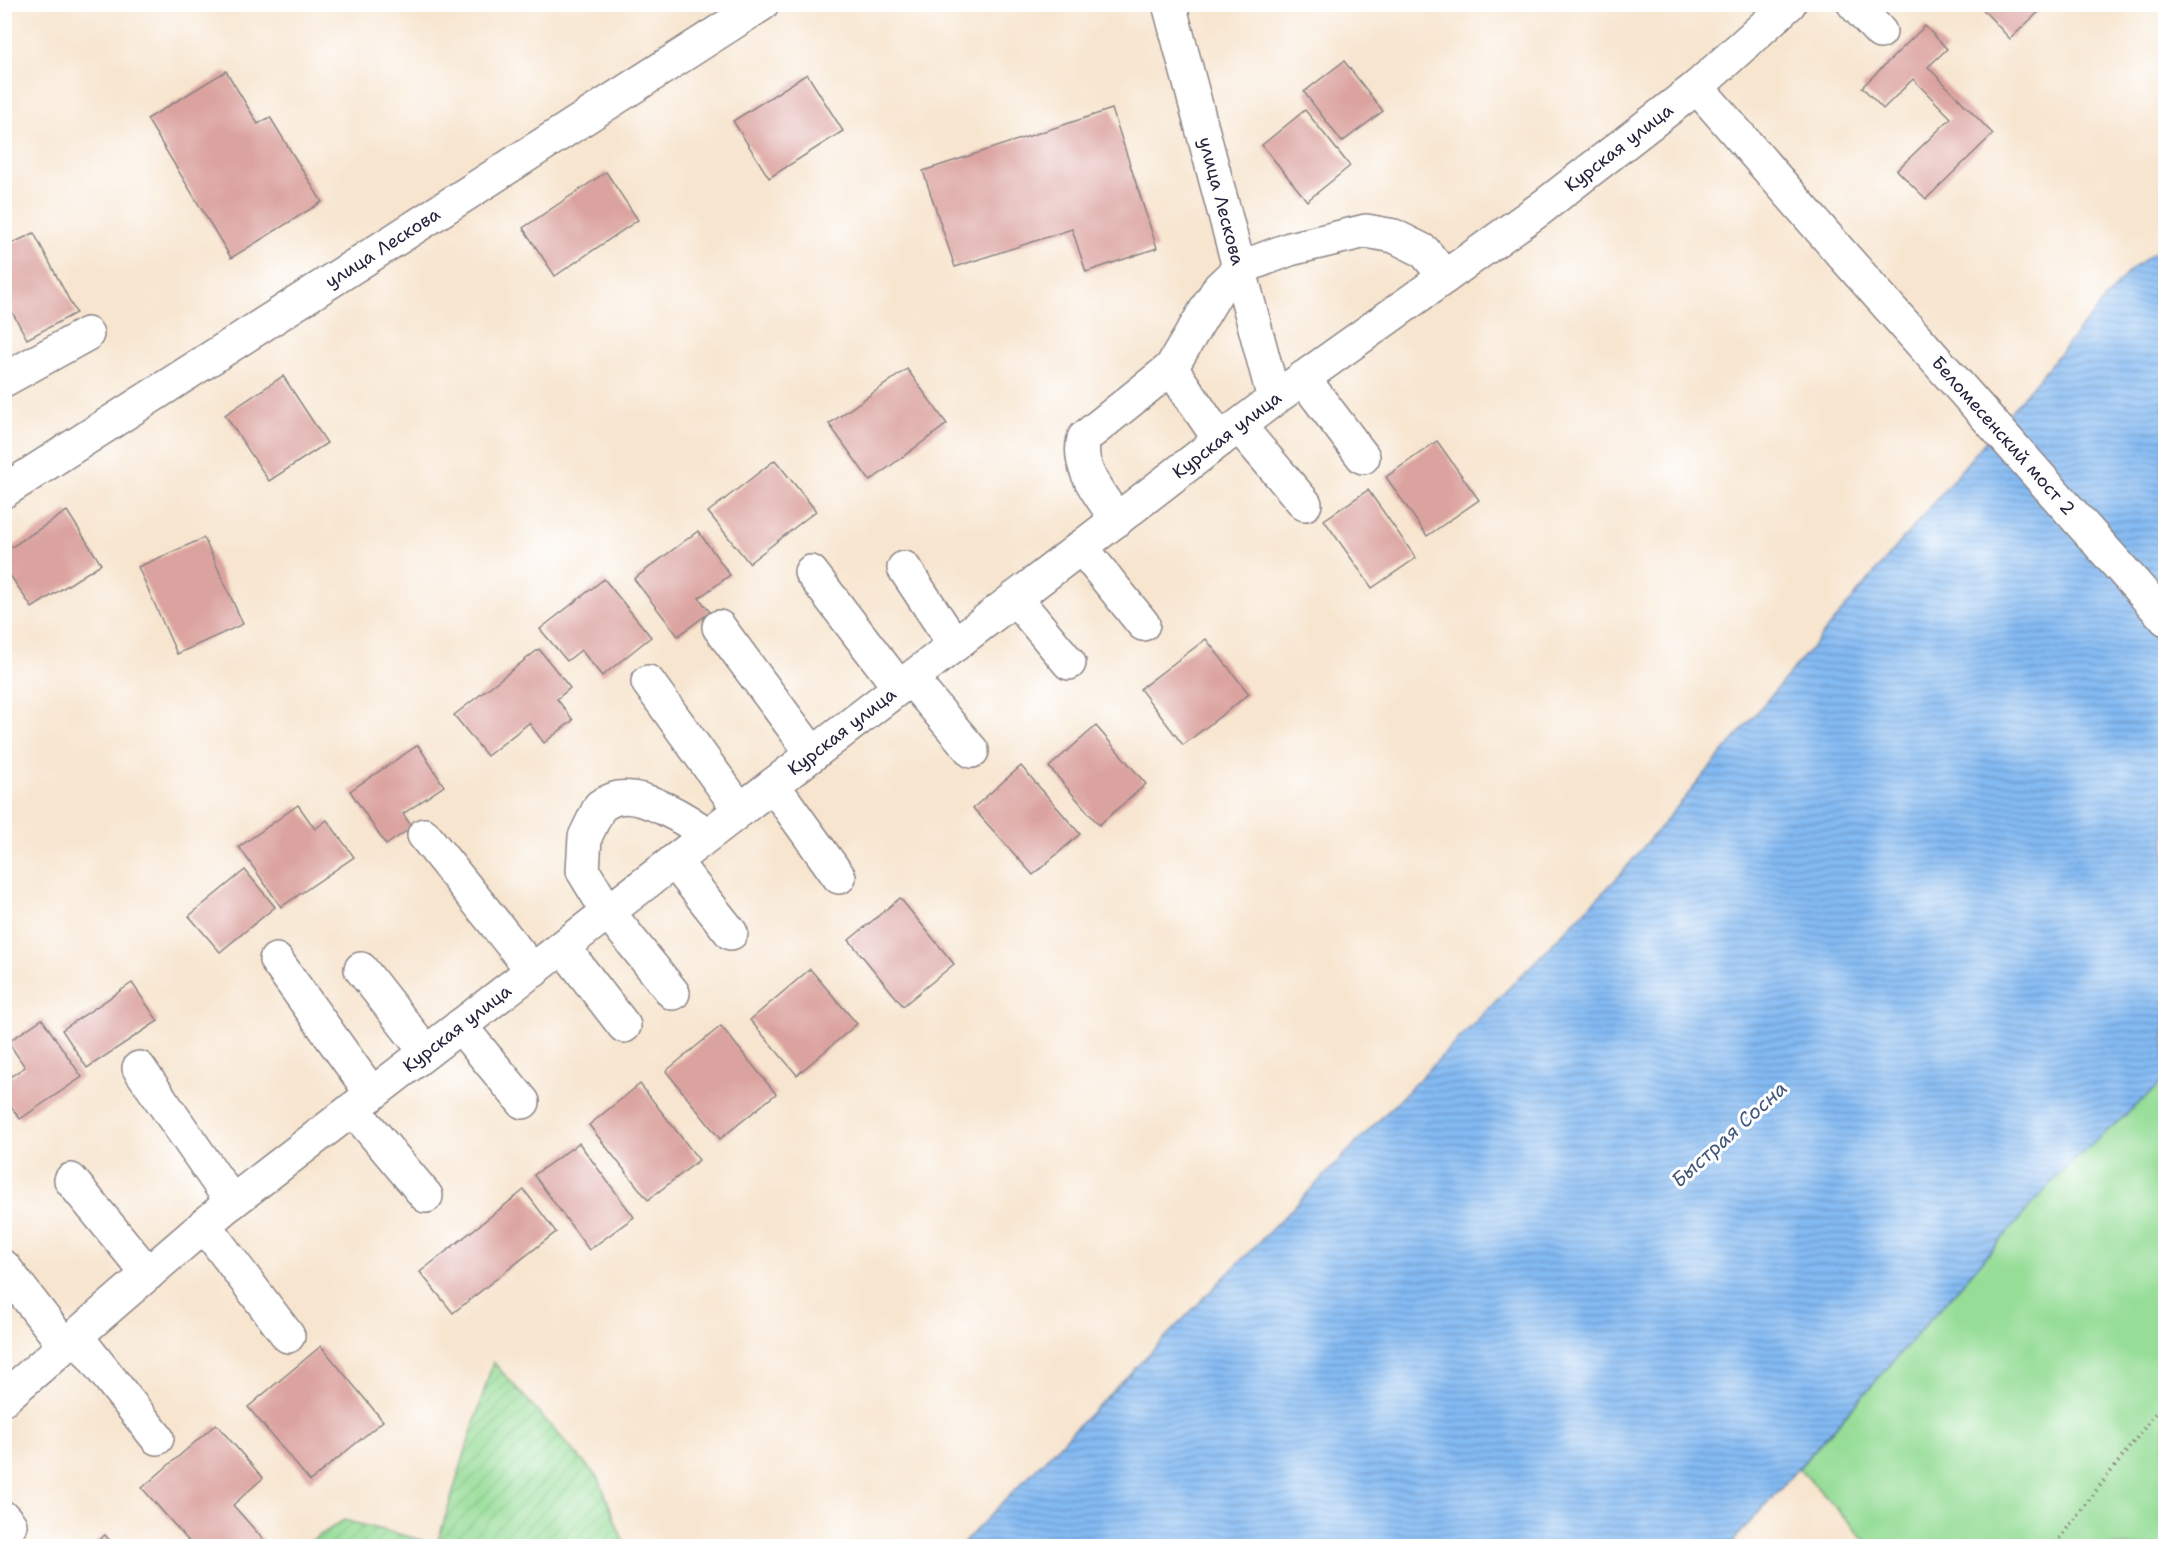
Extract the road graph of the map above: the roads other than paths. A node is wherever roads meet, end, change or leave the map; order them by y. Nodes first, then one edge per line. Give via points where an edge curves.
1 (762, 4) edge
2 (1169, 4) edge
3 (1789, 4) edge
4 (1854, 4) edge
5 (1880, 32) dead end
6 (1697, 87) junction
7 (1240, 268) junction
8 (1445, 277) junction
9 (87, 334) dead end
10 (1171, 368) junction
11 (1303, 378) junction
12 (4, 380) edge
13 (1274, 399) junction
14 (1230, 433) junction
15 (1363, 457) dead end
16 (4, 491) edge
17 (1305, 504) dead end
18 (1117, 520) junction
19 (1081, 547) junction
20 (904, 568) dead end
21 (811, 572) dead end
22 (1015, 598) junction
23 (2166, 620) edge
24 (1143, 624) dead end
25 (719, 627) dead end
26 (955, 645) junction
27 (1069, 663) dead end
28 (648, 682) dead end
29 (905, 683) junction
30 (972, 751) dead end
31 (813, 754) junction
32 (773, 785) junction
33 (740, 810) junction
34 (424, 835) dead end
35 (707, 835) junction
36 (674, 861) junction
37 (839, 877) dead end
38 (608, 912) junction
39 (730, 933) dead end
40 (563, 947) junction
41 (276, 960) dead end
42 (361, 969) dead end
43 (533, 970) junction
44 (673, 993) dead end
45 (460, 1026) junction
46 (624, 1026) dead end
47 (426, 1052) junction
48 (139, 1068) dead end
49 (362, 1101) junction
50 (523, 1102) dead end
51 (71, 1180) dead end
52 (426, 1196) dead end
53 (232, 1202) junction
54 (204, 1225) junction
55 (4, 1267) edge
56 (148, 1274) junction
57 (288, 1336) dead end
58 (70, 1341) junction
59 (4, 1398) edge
60 (157, 1438) dead end

1 - 16 street, улица Лескова
2 - 7 street, улица Лескова
3 - 6 street, Курская улица
4 - 5 street
6 - 8 street, Курская улица
6 - 23 street, Беломесенский мост 2
7 - 8 street via 1290,249 1366,231 1394,236 1424,251
7 - 10 street via 1219,288
7 - 13 street, улица Лескова
8 - 11 street, Курская улица
9 - 12 street
10 - 14 street
10 - 18 street via 1084,438 1083,465
11 - 13 street, Курская улица
11 - 15 street
13 - 14 street, Курская улица
14 - 17 street
14 - 18 street, Курская улица
18 - 19 street, Курская улица
19 - 22 street, Курская улица
19 - 24 street
20 - 26 street
21 - 29 street
22 - 26 street, Курская улица
22 - 27 street
25 - 31 street
26 - 29 street, Курская улица
28 - 33 street
29 - 30 street
29 - 31 street, Курская улица
31 - 32 street, Курская улица
32 - 33 street, Курская улица
32 - 37 street
33 - 35 street, Курская улица
34 - 43 street
35 - 36 street, Курская улица
35 - 38 street via 688,820 638,799 618,798 600,806 585,837 583,871
36 - 38 street, Курская улица
36 - 39 street
38 - 40 street, Курская улица
38 - 44 street
40 - 43 street, Курская улица
40 - 46 street
41 - 49 street
42 - 47 street
43 - 45 street, Курская улица
45 - 47 street, Курская улица
45 - 50 street
47 - 49 street, Курская улица
48 - 53 street
49 - 52 street
49 - 53 street, Курская улица
51 - 56 street
53 - 54 street, Курская улица
54 - 56 street, Курская улица
54 - 57 street
55 - 58 street
56 - 58 street, Курская улица
58 - 59 street, Курская улица
58 - 60 street

